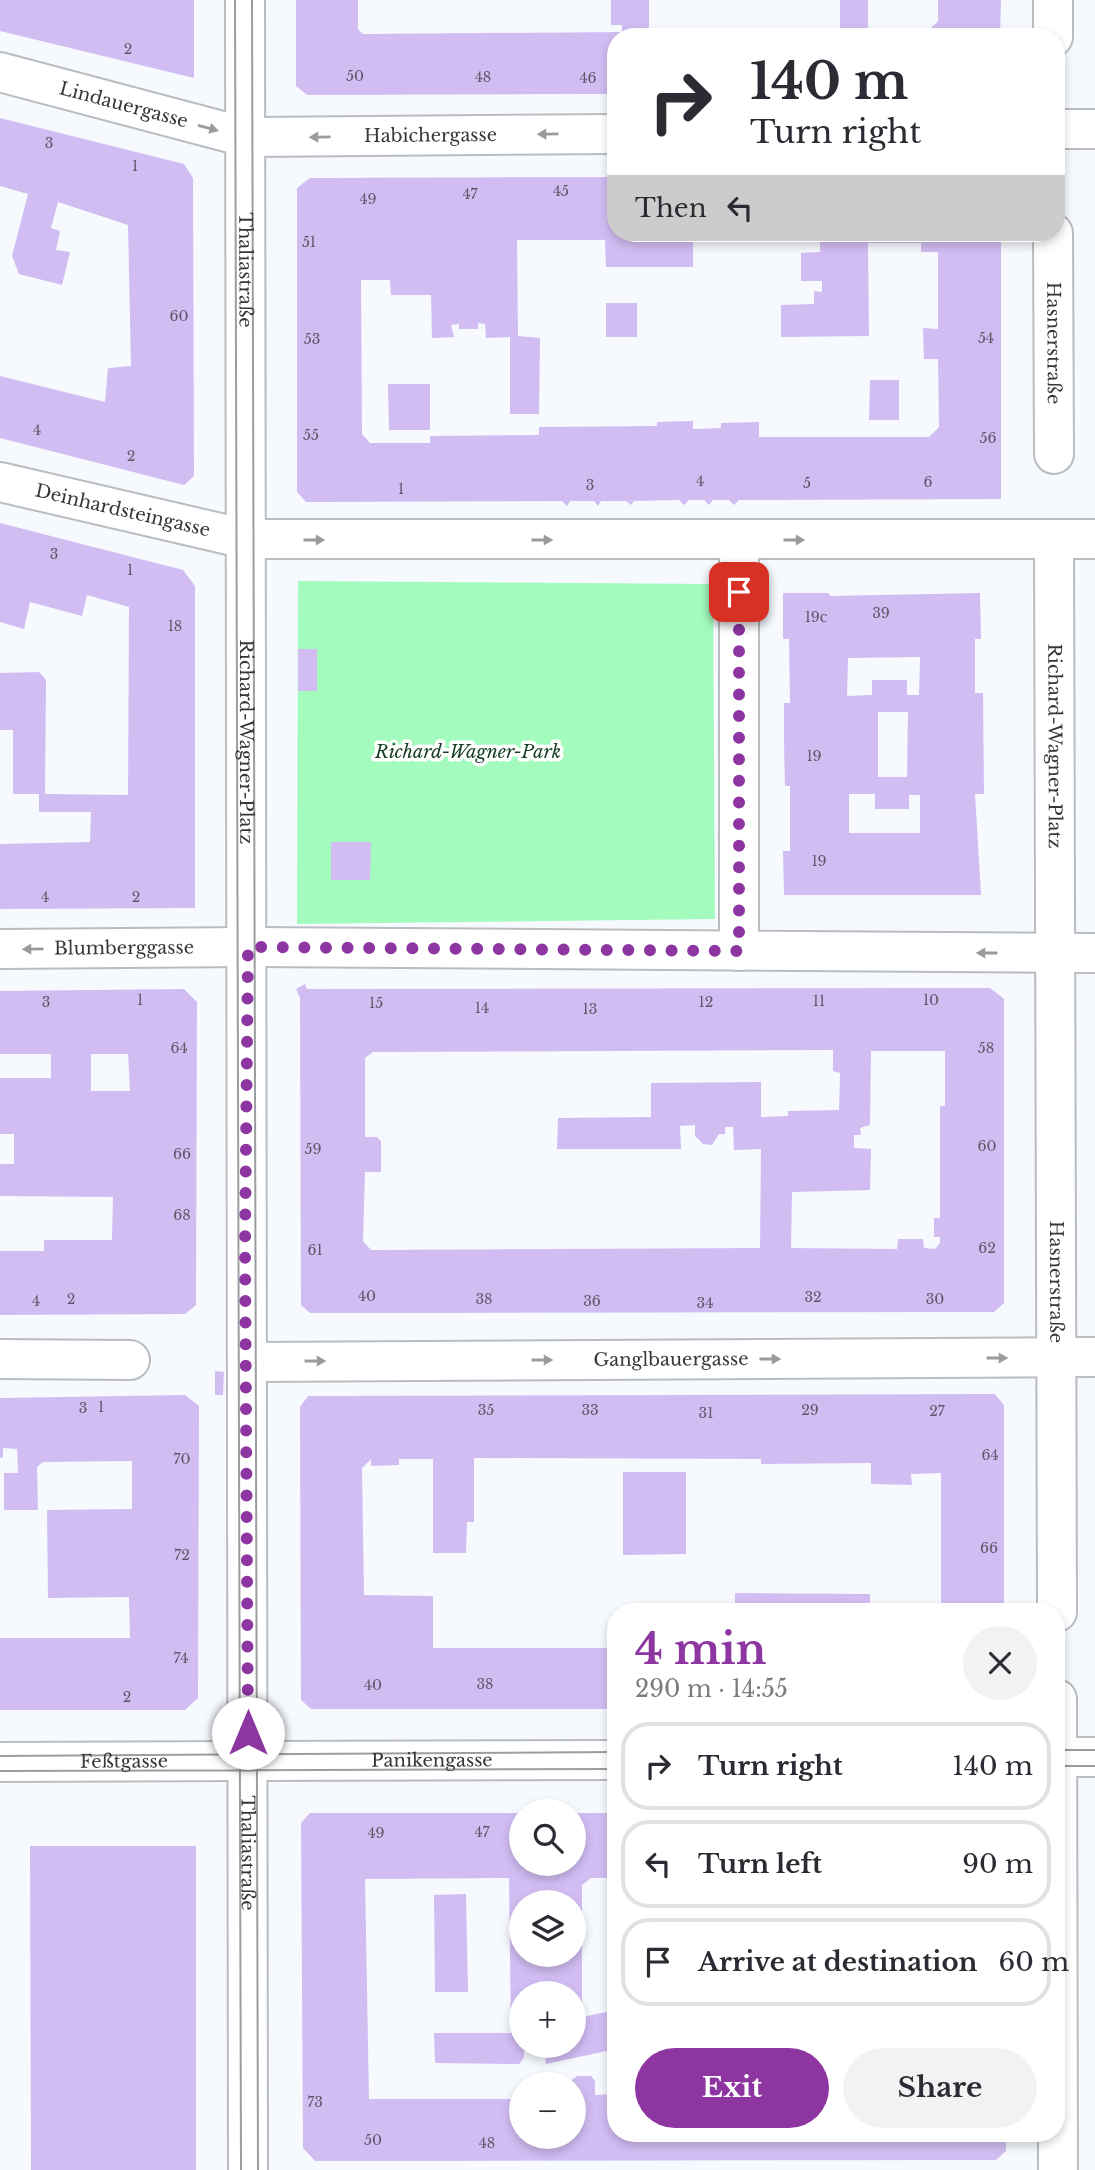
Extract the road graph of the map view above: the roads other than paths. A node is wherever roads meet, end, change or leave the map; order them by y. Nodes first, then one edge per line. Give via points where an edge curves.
1 (245, 0) edge
2 (1053, 0) edge
3 (1053, 28) edge
4 (0, 72) edge
5 (1095, 129) edge
6 (1065, 130) edge
7 (607, 134) edge
8 (245, 137) junction
9 (1053, 242) edge
10 (1054, 454) dead end
11 (0, 482) edge
12 (246, 539) junction
13 (738, 540) junction
14 (1054, 540) junction
15 (1095, 540) edge
16 (248, 947) junction
17 (0, 949) edge
18 (739, 951) junction
19 (1055, 953) junction
20 (1095, 953) edge
21 (1095, 1357) edge
22 (1056, 1358) junction
23 (0, 1359) edge
24 (130, 1360) dead end
25 (247, 1362) junction
26 (1057, 1603) edge
27 (1065, 1757) edge
28 (1095, 1757) edge
29 (607, 1759) edge
30 (248, 1761) junction
31 (0, 1762) edge
32 (1058, 2142) edge
33 (248, 2170) edge
34 (1058, 2170) edge

1 - 8 street, Thaliastraße
2 - 3 street
4 -> 8 street, Lindauergasse
5 - 6 street
7 -> 8 street, Habichergasse
8 - 12 street, Thaliastraße
9 - 10 street, Hasnerstraße
11 - 12 street, Deinhardsteingasse
12 -> 13 street
12 - 16 street, Richard-Wagner-Platz
13 -> 14 street
13 - 18 street
14 - 15 street
14 - 19 street, Richard-Wagner-Platz
16 -> 17 street, Blumberggasse
16 - 18 street
16 - 25 street, Thaliastraße
19 -> 18 street
19 - 20 street
19 - 22 street, Hasnerstraße
21 - 22 street, Ganglbauergasse
25 -> 22 street, Ganglbauergasse
22 - 26 street, Hasnerstraße
23 - 24 street
25 - 30 street, Thaliastraße
27 - 28 street
29 - 30 street, Panikengasse
30 - 31 street, Feßtgasse
30 - 33 street, Thaliastraße
32 - 34 street

